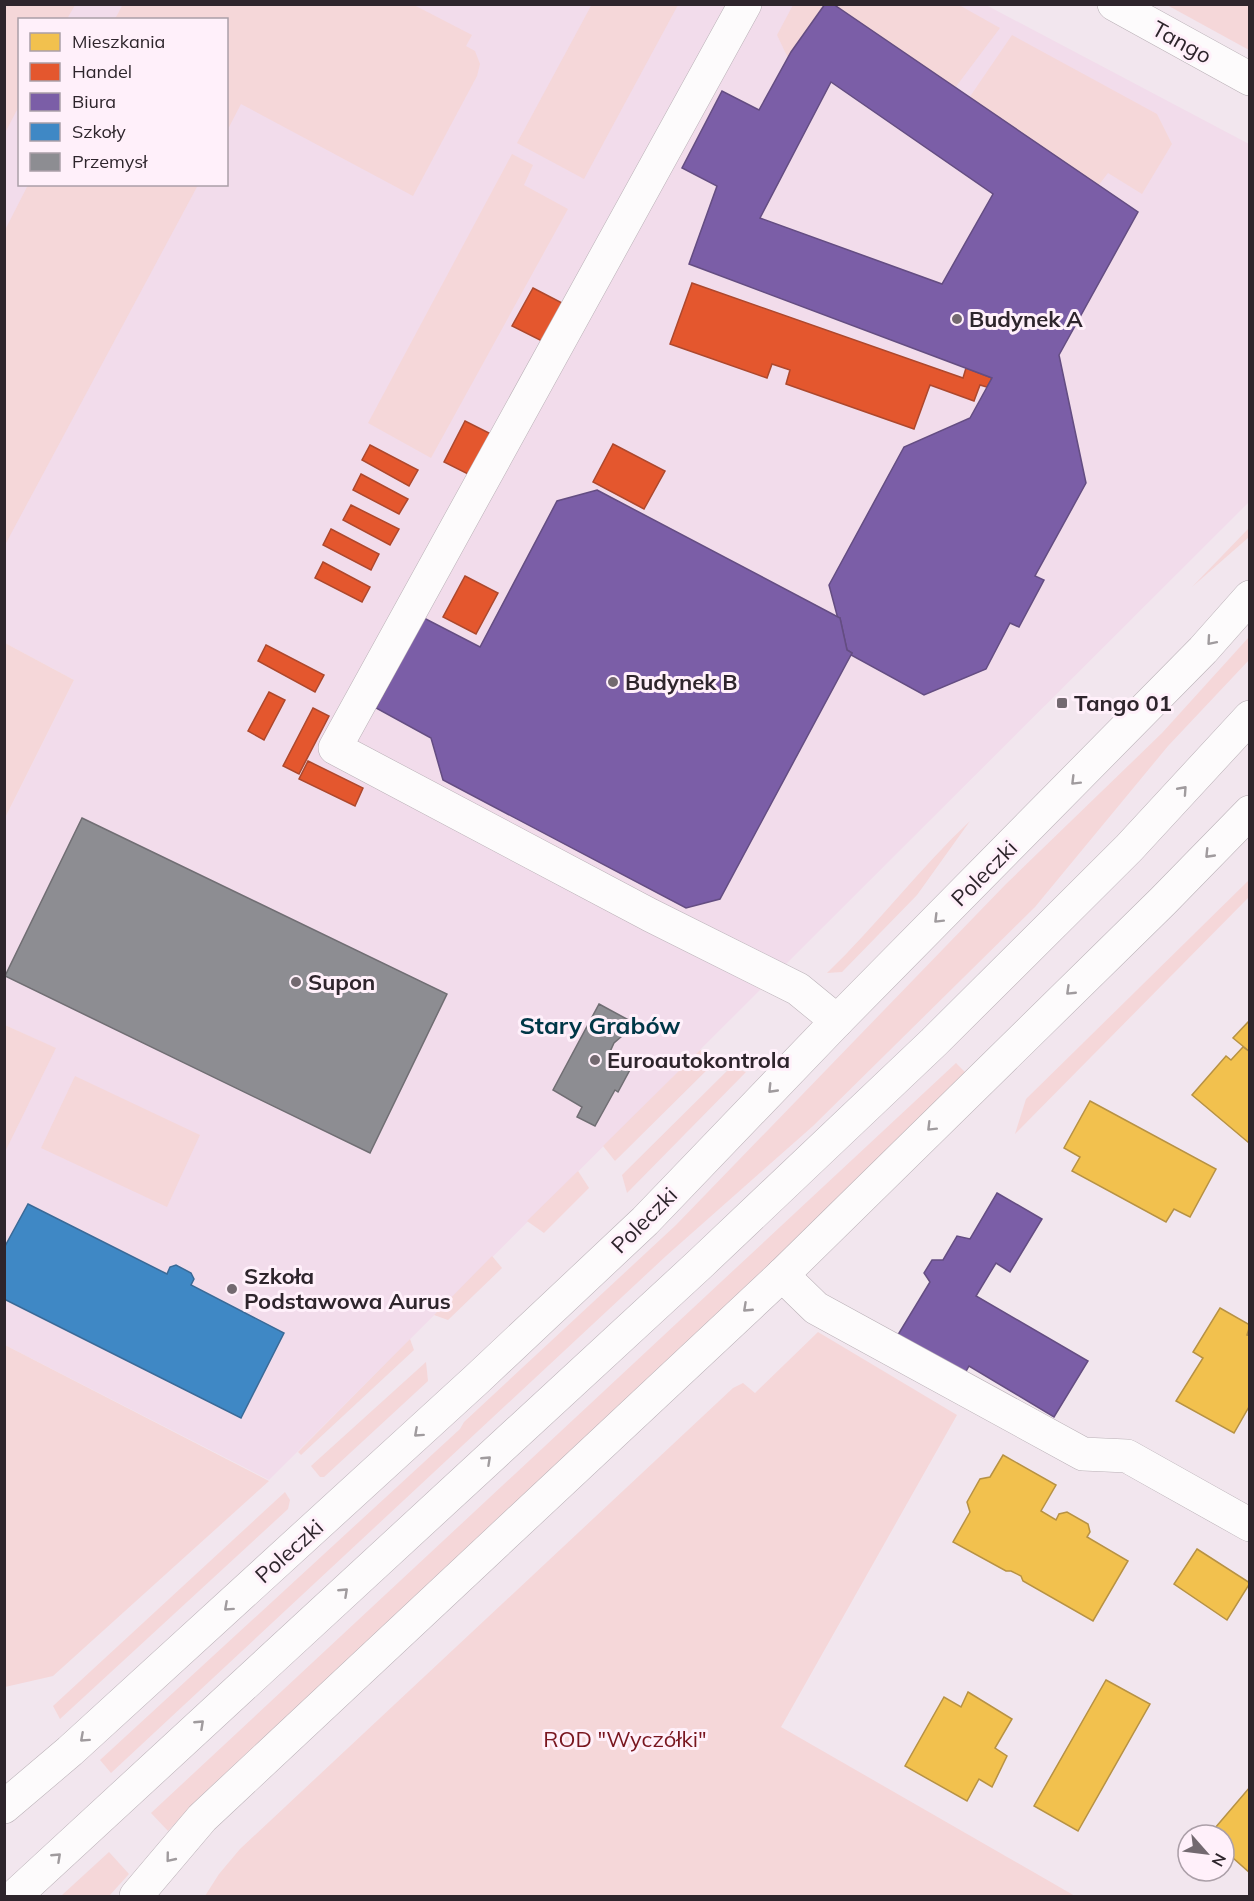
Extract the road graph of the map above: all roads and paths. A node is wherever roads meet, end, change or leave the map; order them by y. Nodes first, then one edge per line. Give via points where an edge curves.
1 (745, 4) edge
2 (1114, 4) edge
3 (1250, 79) edge
4 (1250, 597) edge
5 (1250, 717) edge
6 (1250, 812) edge
7 (837, 1021) junction
8 (782, 1275) junction
9 (1250, 1525) edge
10 (4, 1807) edge
11 (15, 1896) edge
12 (136, 1896) edge

1 - 7 main road via 335,748 650,915 798,988
2 - 3 main road, Tango
4 -> 7 main road, Poleczki via 1195,658
11 -> 5 main road via 701,1263 925,1050 1129,848
6 -> 8 main road
7 -> 10 main road, Poleczki via 645,1221 558,1304 79,1743
8 - 9 main road via 816,1308 1083,1454 1127,1456
8 -> 12 main road via 202,1818

